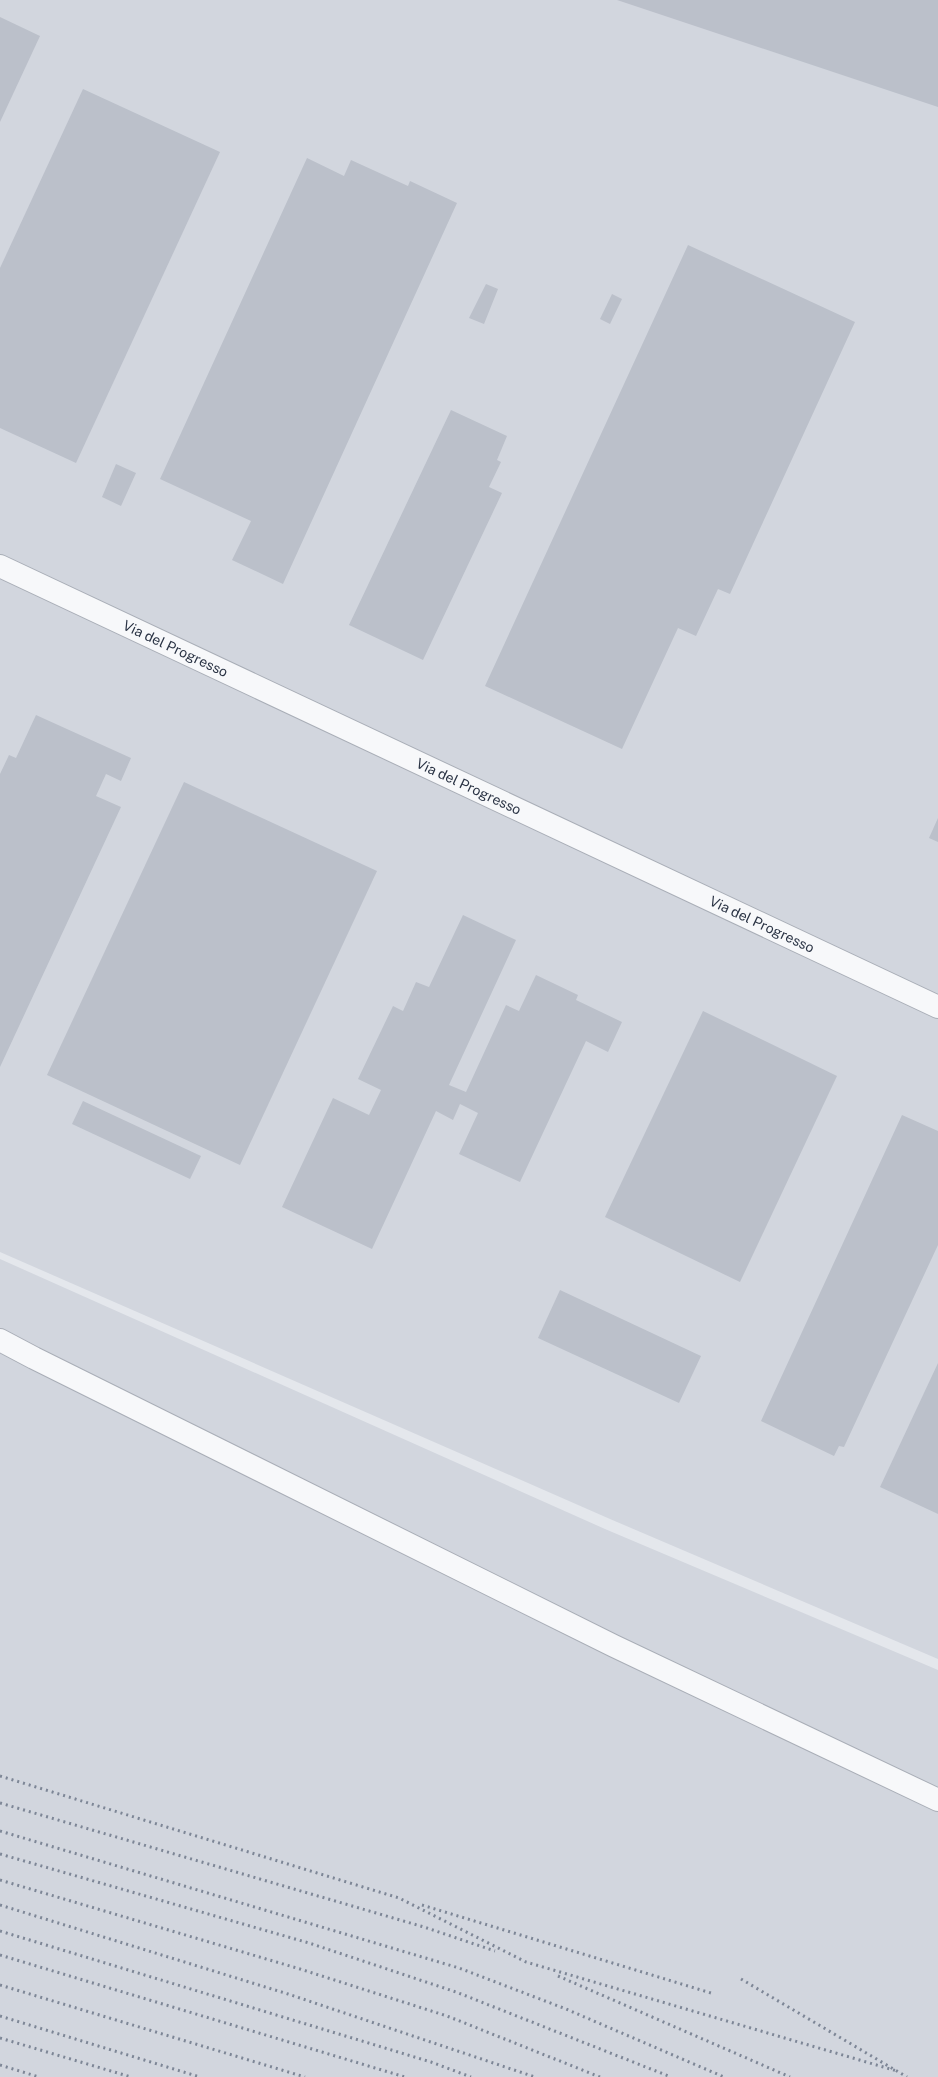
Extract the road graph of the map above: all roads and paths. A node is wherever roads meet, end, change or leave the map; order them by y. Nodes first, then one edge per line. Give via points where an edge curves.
1 (0, 566) edge
2 (938, 1007) edge
3 (0, 1340) edge
4 (938, 1800) edge

1 - 2 street, Via del Progresso
3 - 4 street via 614,1646

